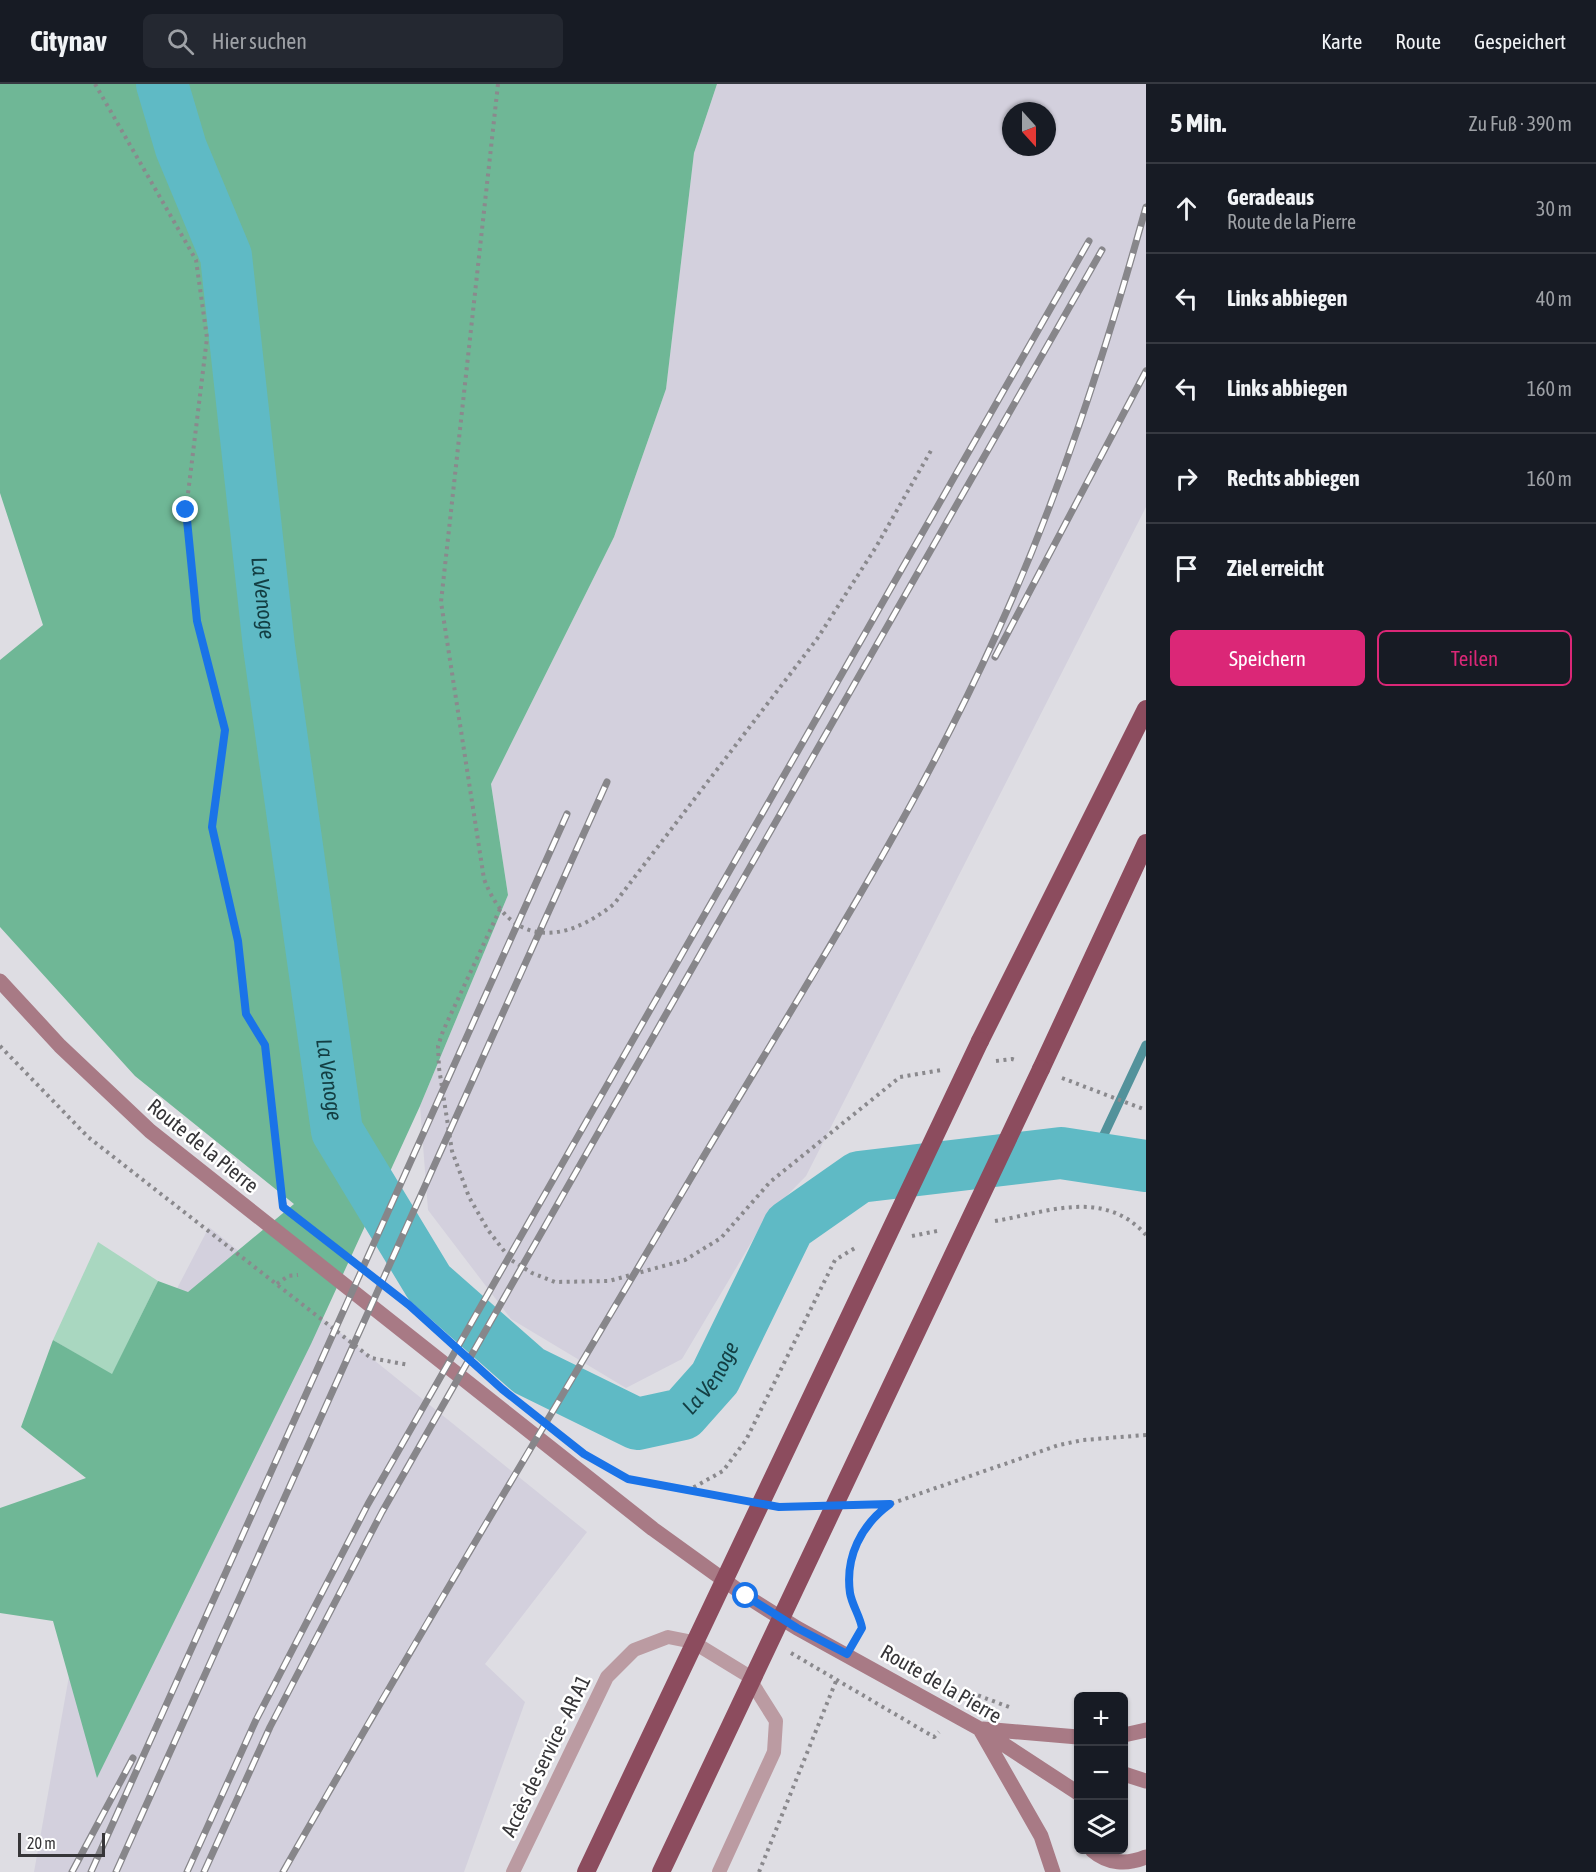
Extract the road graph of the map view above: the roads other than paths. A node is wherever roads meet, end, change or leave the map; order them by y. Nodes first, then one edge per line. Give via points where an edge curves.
1 (1146, 709) edge
2 (1146, 843) edge
3 (0, 981) edge
4 (980, 1729) junction
5 (1146, 1730) edge
6 (1128, 1734) edge
7 (1074, 1737) edge
8 (1128, 1775) edge
9 (1146, 1780) edge
10 (1074, 1790) edge
11 (1097, 1854) edge
12 (1146, 1857) edge
13 (1114, 1867) edge
14 (513, 1872) edge
15 (586, 1872) edge
16 (661, 1872) edge
17 (719, 1872) edge
18 (1053, 1872) edge

1 - 15 highway, bridge via 981,1041
2 - 16 highway, bridge
3 - 4 main road, Route de la Pierre via 112,1097 249,1211 653,1529 797,1628
4 - 7 main road
4 - 10 main road, Route de la Pierre
4 - 18 main road via 1041,1836
5 - 6 main road
8 - 9 main road
11 - 13 main road
12 - 13 main road
14 - 17 lane, Accès de service - AR A1 via 607,1677 634,1650 668,1637 693,1642 747,1675 776,1721 774,1752

